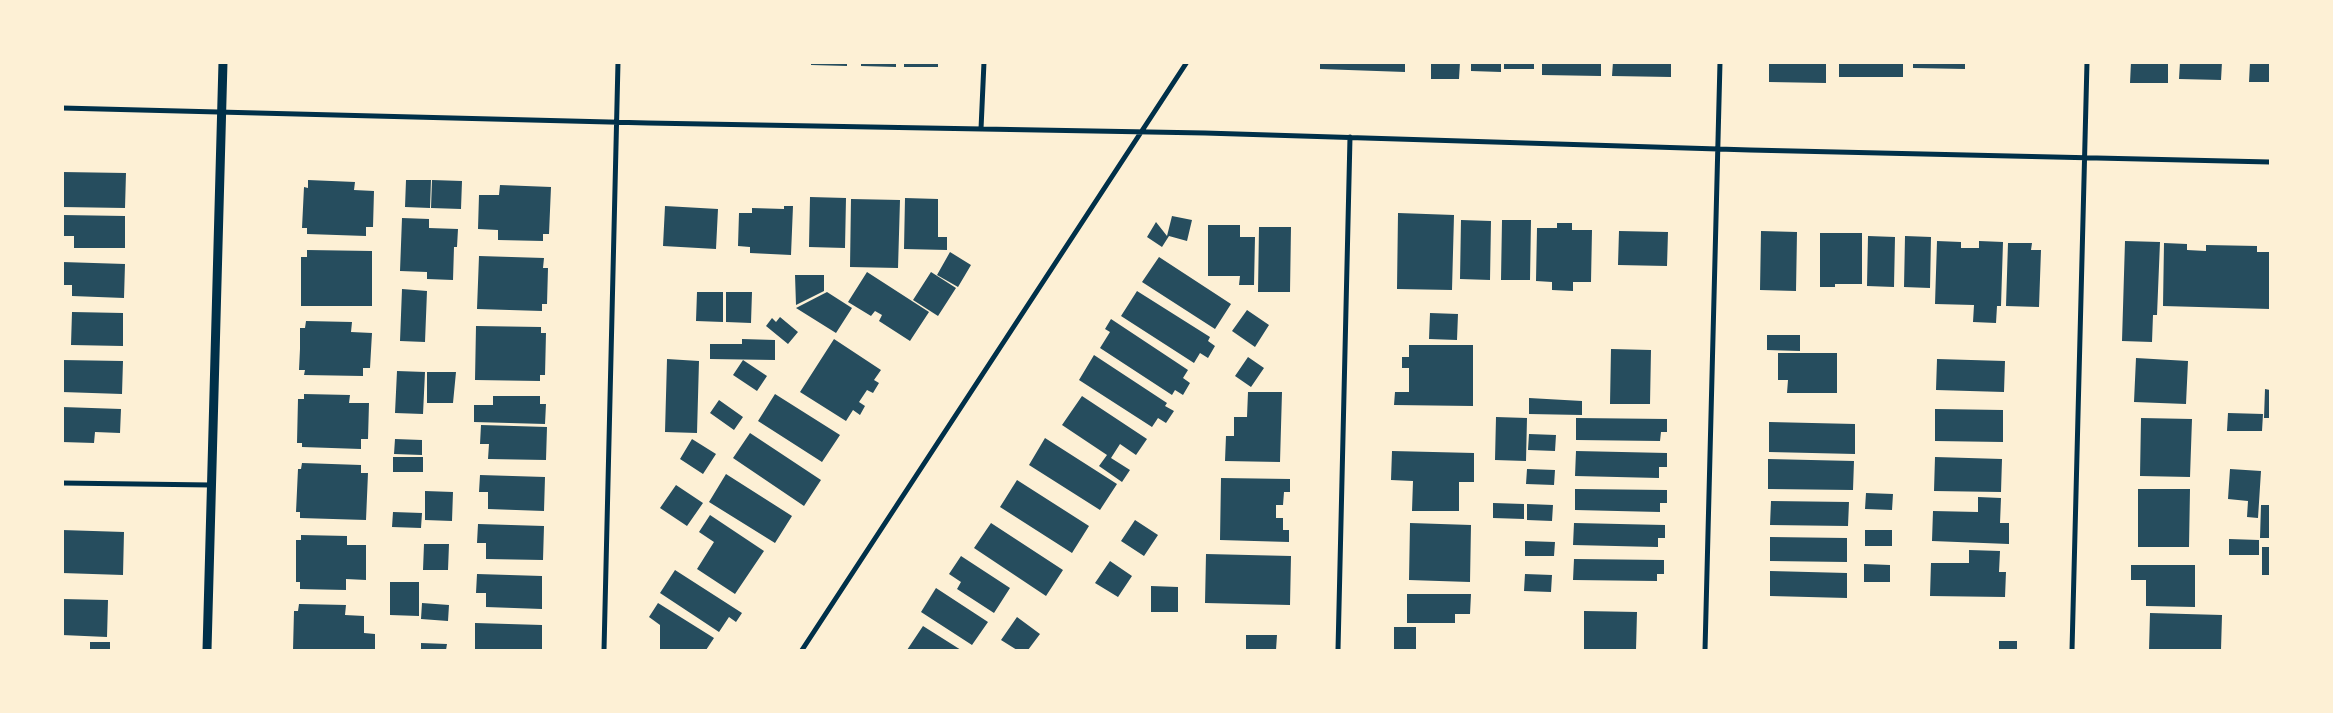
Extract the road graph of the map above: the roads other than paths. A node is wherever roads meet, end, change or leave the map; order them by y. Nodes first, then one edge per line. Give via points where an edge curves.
1 (223, 62) edge
2 (618, 62) edge
3 (984, 62) edge
4 (1187, 62) edge
5 (1720, 62) edge
6 (2087, 62) edge
7 (62, 108) edge
8 (222, 112) junction
9 (617, 122) junction
10 (981, 129) junction
11 (1140, 132) junction
12 (1350, 137) junction
13 (1717, 149) junction
14 (2084, 158) junction
15 (2270, 162) edge
16 (62, 483) edge
17 (211, 485) junction
18 (207, 650) edge
19 (604, 650) edge
20 (802, 650) edge
21 (1338, 650) edge
22 (1705, 650) edge
23 (2072, 650) edge

1 - 8 street
2 - 9 street
3 - 10 street
4 - 11 street
5 - 13 street
6 - 14 street
7 - 8 street
8 - 9 street
8 - 17 street
9 - 10 street
9 - 19 street
10 - 11 street
11 - 12 street
11 - 20 street
12 - 13 street
12 - 21 street
13 - 14 street
13 - 22 street
14 - 15 street
14 - 23 street
16 - 17 street
17 - 18 street

